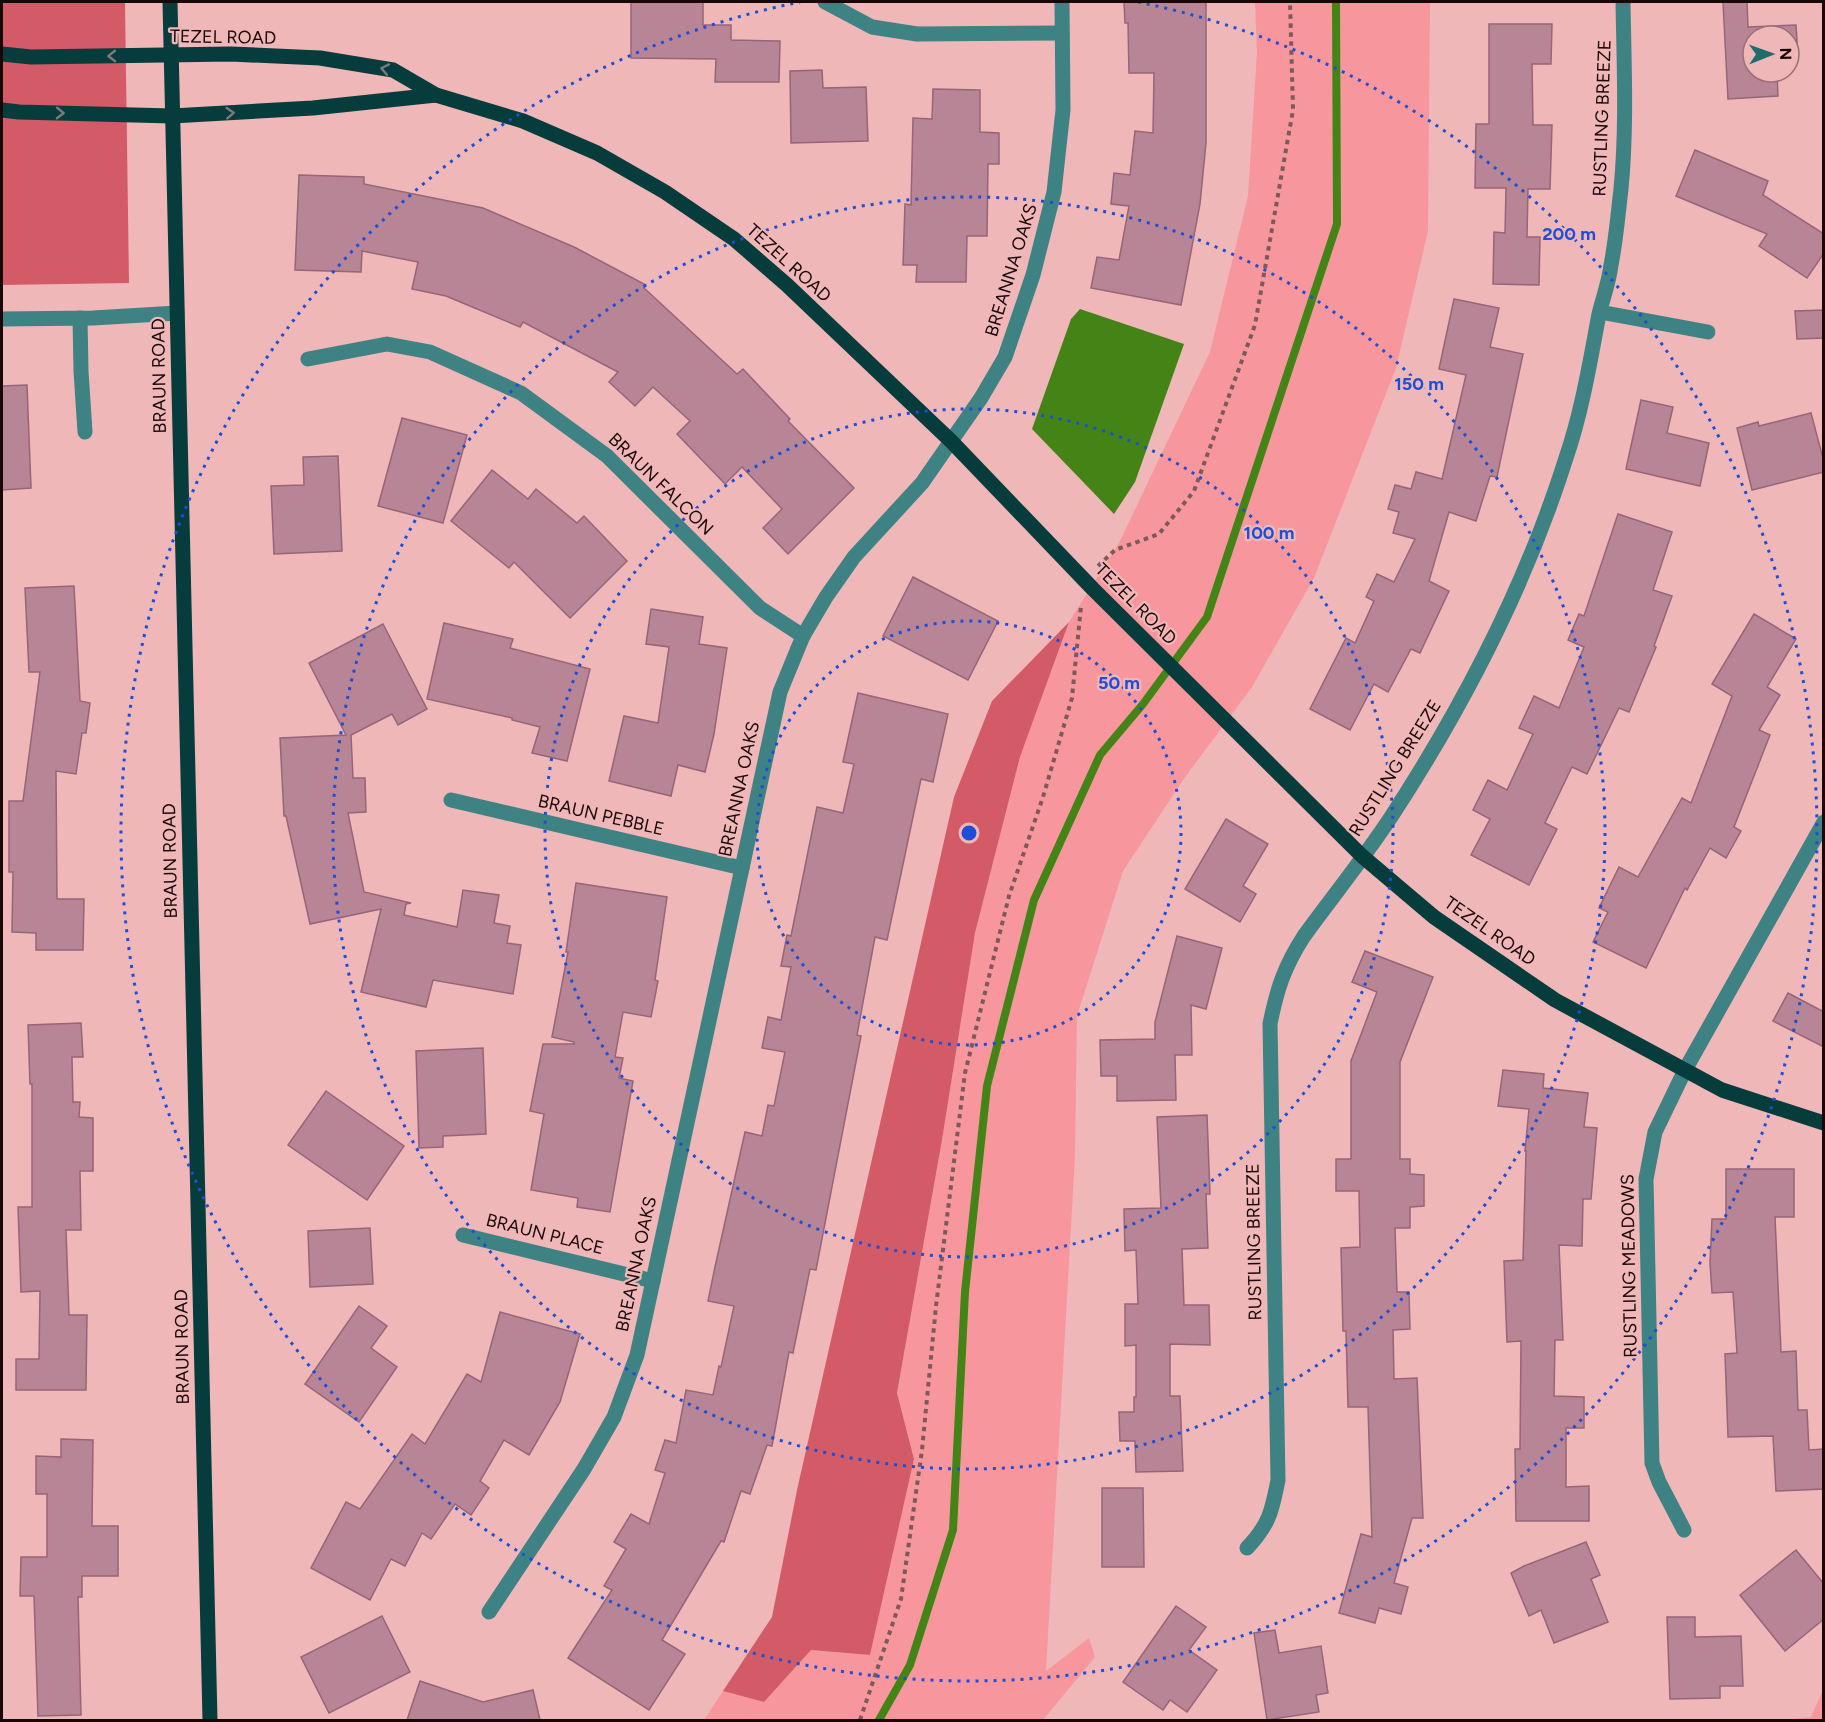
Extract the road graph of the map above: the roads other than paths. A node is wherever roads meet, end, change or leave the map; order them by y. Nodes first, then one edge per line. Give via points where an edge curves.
1 (170, 2) edge
2 (825, 2) edge
3 (1062, 2) edge
4 (1623, 2) edge
5 (1062, 33) junction
6 (2, 54) edge
7 (171, 55) junction
8 (436, 95) junction
9 (2, 110) edge
10 (172, 116) junction
11 (1600, 312) junction
12 (177, 313) junction
13 (80, 318) junction
14 (2, 319) edge
15 (1708, 332) dead end
16 (308, 359) dead end
17 (85, 432) dead end
18 (951, 441) junction
19 (803, 636) junction
20 (452, 800) dead end
21 (1824, 822) edge
22 (1362, 856) junction
23 (742, 868) junction
24 (1685, 1070) junction
25 (1824, 1123) edge
26 (463, 1234) dead end
27 (653, 1281) junction
28 (1684, 1530) dead end
29 (1247, 1548) dead end
30 (489, 1612) dead end
31 (210, 1720) edge

1 - 7 main road, BRAUN ROAD
2 - 5 street via 873,27 917,34
3 - 5 street, BREANNA OAKS
4 - 11 street, RUSTLING BREEZE via 1625,104 1621,188 1611,266
5 - 18 street, BREANNA OAKS via 1063,110 1054,192 1033,275 1005,357
7 -> 6 main road, TEZEL ROAD
8 -> 7 main road, TEZEL ROAD via 393,70 320,58
7 - 10 main road, BRAUN ROAD
10 -> 8 main road, TEZEL ROAD via 313,108
8 - 18 main road, TEZEL ROAD via 523,122 597,153 665,192 734,239 787,285
9 -> 10 main road, TEZEL ROAD
10 - 12 main road, BRAUN ROAD
11 - 15 street
11 - 22 street, RUSTLING BREEZE via 1567,456 1531,556 1473,680 1389,819
12 - 13 street
12 - 31 main road, BRAUN ROAD
13 - 14 street
13 - 17 street
16 - 19 street, BRAUN FALCON via 387,344 430,352 520,393 607,456 760,608
18 - 19 street, BREANNA OAKS via 922,483 854,557
18 - 22 main road, TEZEL ROAD
19 - 23 street, BREANNA OAKS via 780,692
20 - 23 street, BRAUN PEBBLE
21 - 24 street, RUSTLING MEADOWS
22 - 24 main road, TEZEL ROAD via 1434,917 1555,1000
22 - 29 street, RUSTLING BREEZE via 1293,952 1278,987 1270,1024 1278,1480 1271,1515
23 - 27 street, BREANNA OAKS
24 - 25 main road, TEZEL ROAD via 1722,1090
24 - 28 street, RUSTLING MEADOWS via 1656,1132 1646,1179 1652,1463
26 - 27 street, BRAUN PLACE
27 - 30 street, BREANNA OAKS via 637,1355 614,1417

